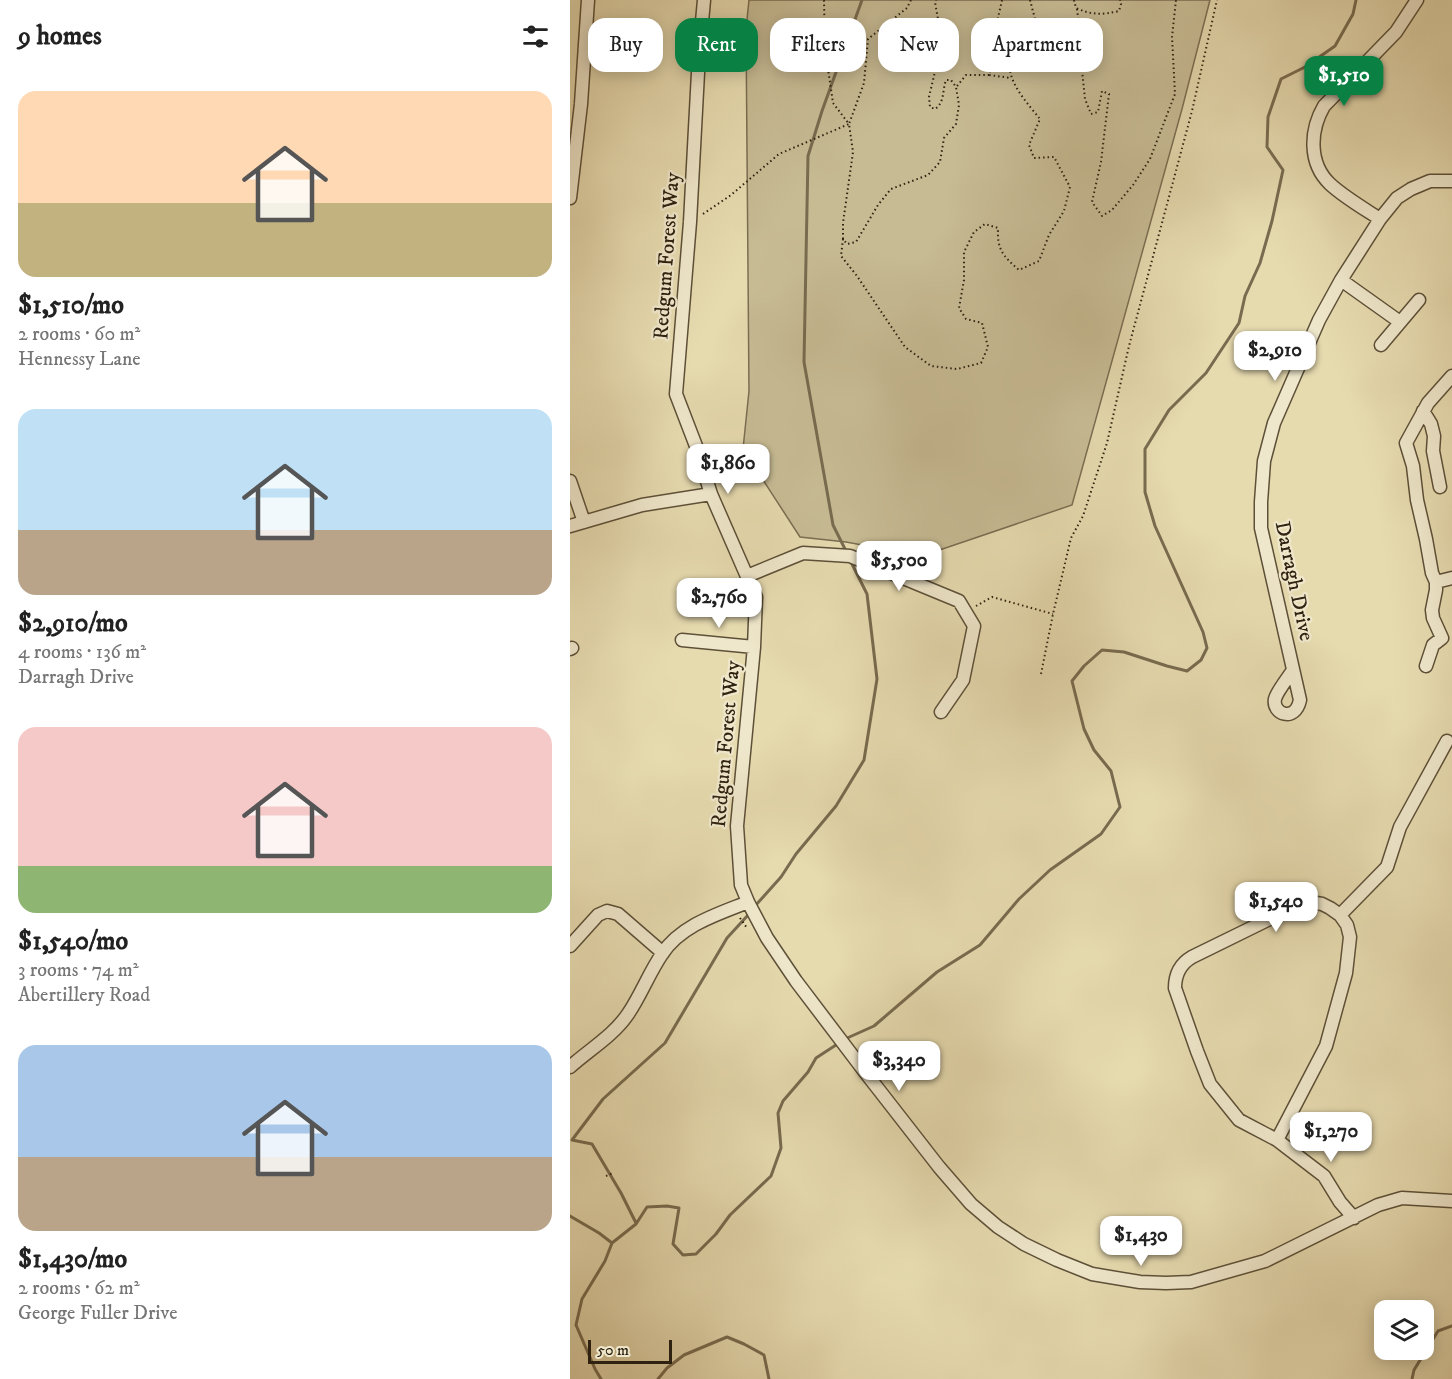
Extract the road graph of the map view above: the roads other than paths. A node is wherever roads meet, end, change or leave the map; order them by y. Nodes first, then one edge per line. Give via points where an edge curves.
1 (588, 0) edge
2 (704, 0) edge
3 (1417, 0) edge
4 (1452, 181) edge
5 (570, 198) edge
6 (1380, 219) junction
7 (1341, 280) junction
8 (1419, 300) dead end
9 (1401, 322) junction
10 (1382, 345) dead end
11 (1452, 376) edge
12 (1424, 411) junction
13 (570, 481) edge
14 (1440, 487) dead end
15 (711, 494) junction
16 (584, 522) junction
17 (570, 526) edge
18 (747, 576) junction
19 (1452, 578) edge
20 (1436, 582) junction
21 (682, 640) dead end
22 (754, 647) junction
23 (1426, 666) dead end
24 (1293, 670) dead end
25 (941, 712) dead end
26 (1447, 741) dead end
27 (748, 902) junction
28 (1340, 915) junction
29 (570, 946) edge
30 (663, 953) junction
31 (570, 1067) edge
32 (1276, 1140) junction
33 (1452, 1201) edge
34 (1354, 1218) junction

1 - 5 street
2 - 15 street, Redgum Forest Way via 676,394
3 - 6 street via 1396,32 1324,106 1314,132 1317,163 1328,182
4 - 6 street, Darragh Drive via 1430,181 1411,189 1397,198
6 - 7 street, Darragh Drive
7 - 9 street
7 - 24 street, Darragh Drive via 1278,413 1264,461 1261,528
8 - 9 street
9 - 10 street
11 - 12 street
12 - 14 street via 1434,436
12 - 20 street via 1406,443
13 - 16 street
15 - 16 street via 642,505
15 - 18 street, Redgum Forest Way
16 - 17 street
18 - 22 street, Redgum Forest Way via 756,597
18 - 25 street via 804,553 850,556 960,601 974,626 963,680
19 - 20 street
20 - 23 street via 1432,610 1442,638 1433,645
21 - 22 street
22 - 27 street, Redgum Forest Way via 737,826 741,885
26 - 28 street via 1400,827 1387,867
27 - 30 street via 690,927
27 - 34 street, Redgum Forest Way via 796,981 939,1167 971,1204 1024,1244 1092,1274 1140,1282 1191,1282 1264,1261
28 - 32 street via 1350,937 1346,974 1326,1046
28 - 32 street via 1322,903 1296,906 1185,961 1175,979 1210,1084 1239,1120
29 - 30 street via 598,915 607,911 618,914
30 - 31 street via 627,1015 606,1039
32 - 34 street via 1324,1176
33 - 34 street, Redgum Forest Way via 1402,1198

